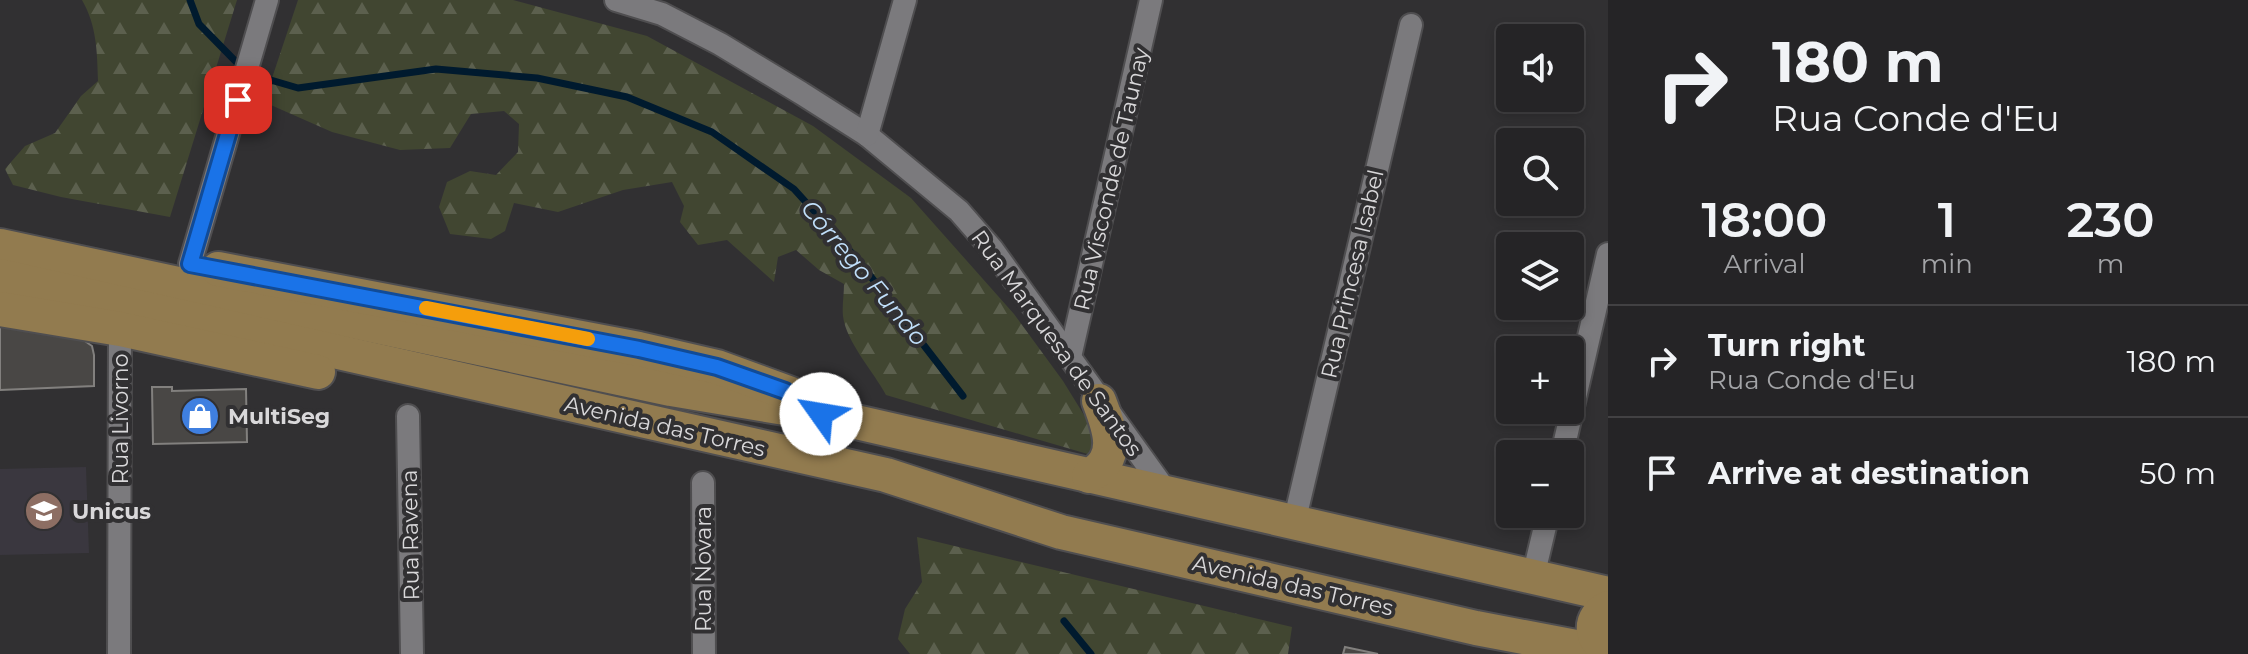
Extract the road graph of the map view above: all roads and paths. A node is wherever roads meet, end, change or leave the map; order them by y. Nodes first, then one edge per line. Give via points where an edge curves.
1 (267, 0) edge
2 (616, 0) edge
3 (905, 0) edge
4 (1151, 0) edge
5 (1411, 25) dead end
6 (867, 135) junction
7 (0, 221) edge
8 (0, 246) edge
9 (1608, 254) edge
10 (190, 264) junction
11 (0, 276) edge
12 (0, 309) edge
13 (120, 329) junction
14 (1070, 357) junction
15 (1099, 401) junction
16 (821, 414) junction
17 (408, 416) dead end
18 (1565, 440) edge
19 (1089, 476) junction
20 (703, 483) dead end
21 (1168, 494) junction
22 (1294, 523) junction
23 (1545, 528) edge
24 (1061, 532) junction
25 (1533, 577) junction
26 (1608, 594) edge
27 (1608, 608) edge
28 (1608, 651) edge
29 (119, 654) edge
30 (412, 654) edge
31 (704, 654) edge

1 - 10 street
2 - 6 street, Rua Marquesa de Santos via 662,14 720,44
3 - 6 street
4 - 14 street, Rua Visconde de Taunay
5 - 22 street, Rua Princesa Isabel
6 - 14 street, Rua Marquesa de Santos via 959,211
7 - 10 main road
8 - 16 main road, Avenida das Torres via 671,389
9 - 18 street
10 - 16 main road via 717,367 785,391
11 - 24 main road, Avenida das Torres via 886,475
12 - 13 main road
13 - 24 main road
13 - 29 street, Rua Livorno
14 - 15 street, Rua Marquesa de Santos
15 - 19 main road via 1110,453 1101,470
15 - 21 street, Rua Marquesa de Santos
16 - 19 main road, Avenida das Torres
17 - 30 street, Rua Ravena
19 - 21 main road, Avenida das Torres
20 - 31 street, Rua Novara
21 - 22 main road, Avenida das Torres
22 - 25 main road, Avenida das Torres
23 - 25 street
24 - 28 main road, Avenida das Torres via 1476,628
25 - 26 main road, Avenida das Torres
27 - 28 main road via 1596,617 1593,632

